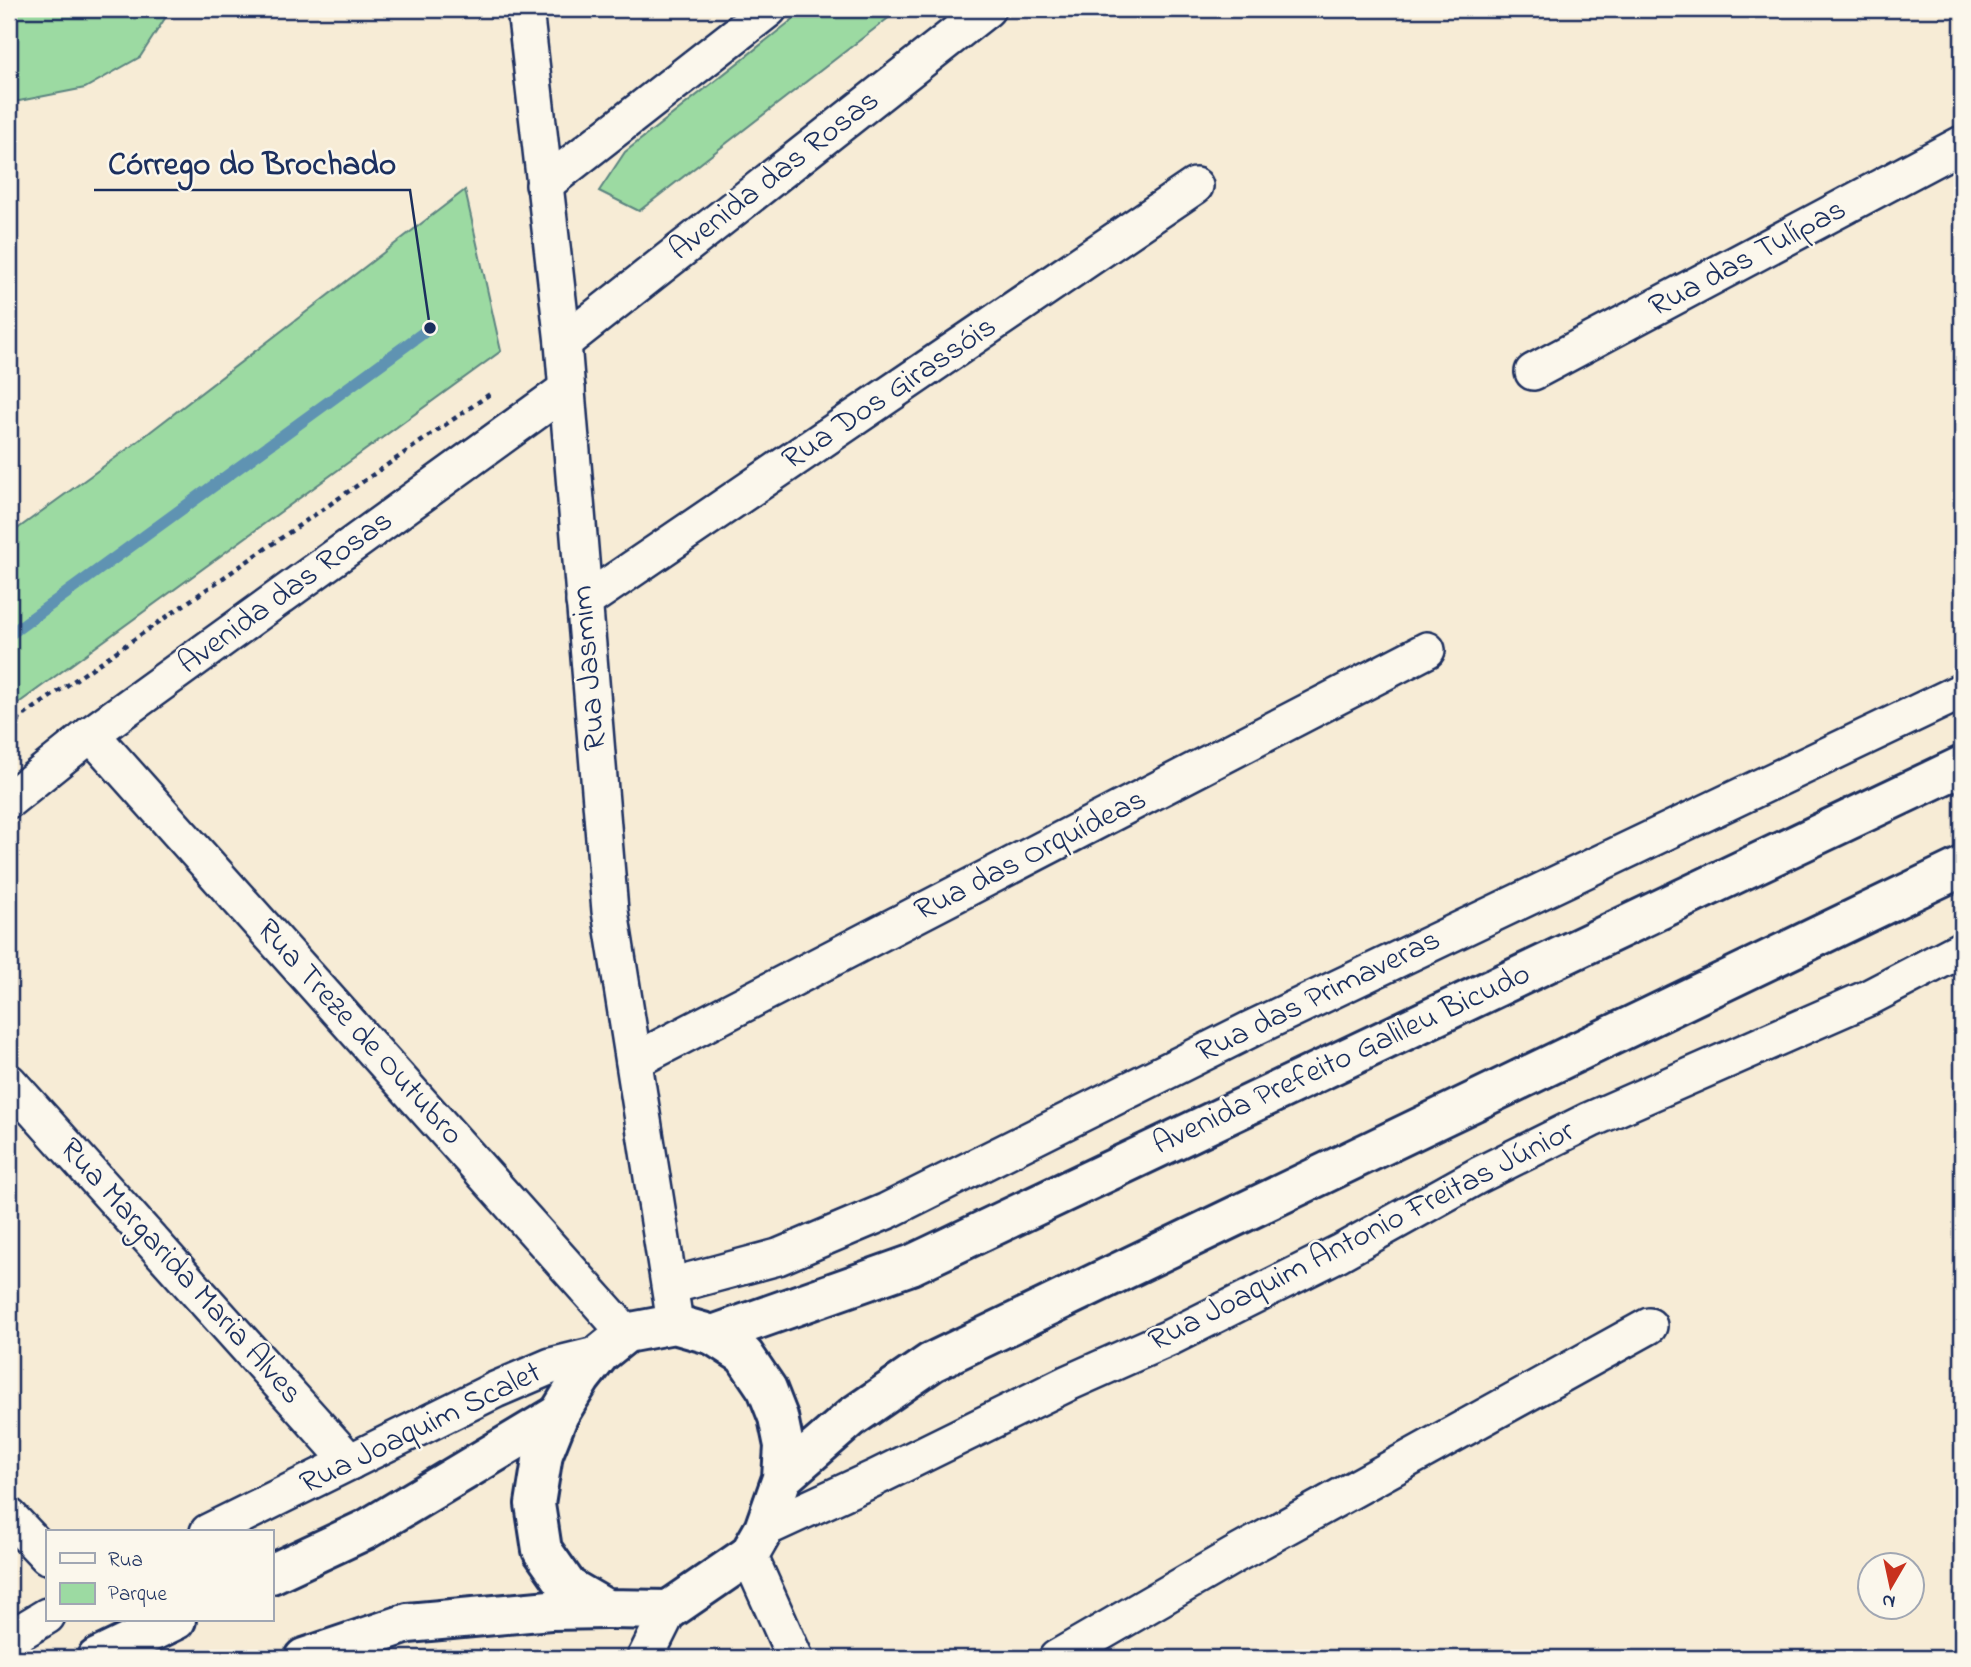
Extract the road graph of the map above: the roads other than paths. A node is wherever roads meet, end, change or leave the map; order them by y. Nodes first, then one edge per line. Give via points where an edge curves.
1 (525, 9) edge
2 (769, 9) edge
3 (987, 9) edge
4 (1962, 144) edge
5 (544, 185) junction
6 (1195, 186) dead end
7 (563, 343) junction
8 (1533, 372) dead end
9 (567, 389) junction
10 (584, 602) junction
11 (1427, 650) dead end
12 (1962, 691) edge
13 (91, 734) junction
14 (1962, 766) edge
15 (9, 800) edge
16 (1962, 867) edge
17 (1962, 949) edge
18 (634, 1061) junction
19 (9, 1082) edge
20 (670, 1286) junction
21 (674, 1324) junction
22 (1649, 1326) dead end
23 (713, 1335) junction
24 (613, 1343) junction
25 (559, 1414) junction
26 (350, 1462) junction
27 (782, 1478) junction
28 (9, 1516) edge
29 (212, 1530) edge
30 (757, 1542) junction
31 (46, 1555) edge
32 (273, 1573) edge
33 (606, 1609) junction
34 (669, 1611) junction
35 (46, 1617) edge
36 (172, 1622) edge
37 (9, 1639) edge
38 (97, 1658) edge
39 (304, 1658) edge
40 (645, 1658) edge
41 (795, 1658) edge
42 (1057, 1658) edge

1 - 5 street, Rua Jasmim
2 - 5 street
3 - 7 street, Avenida das Rosas
4 - 8 street, Rua das Tulípas
5 - 7 street, Rua Jasmim
6 - 10 street, Rua Dos Girassóis
7 - 9 street, Rua Jasmim
9 - 10 street, Rua Jasmim
9 - 13 street, Avenida das Rosas
10 - 18 street, Rua Jasmim via 610,911
11 - 18 street, Rua das Orquídeas
12 - 20 street, Rua das Primaveras via 1251,1029 887,1210 778,1257
13 - 15 street, Avenida das Rosas
13 - 24 street, Rua Treze de Outubro
14 - 23 main road, Avenida Prefeito Galileu Bicudo via 911,1265
16 - 27 main road via 932,1362 852,1417
17 - 30 street, Rua Joaquim Antonio Freitas Júnior via 1868,998 1590,1120 1339,1253 875,1478
18 - 20 street, Rua Jasmim
19 - 26 street, Rua Margarida Maria Alves
20 - 21 street, Rua Jasmim
21 - 23 main road
21 - 24 main road
22 - 42 street
23 - 27 main road via 744,1355 767,1390 784,1446
24 - 25 main road
24 - 26 street, Rua Joaquim Scalet via 495,1390
25 - 32 main road via 367,1529
25 - 33 main road via 543,1454 535,1504 542,1550 568,1587
26 - 29 street, Rua Joaquim Scalet
27 - 30 main road
28 - 31 street
30 - 34 main road
30 - 41 street
33 - 34 main road
33 - 39 main road via 408,1623
34 - 40 street
35 - 37 street
36 - 38 main road

